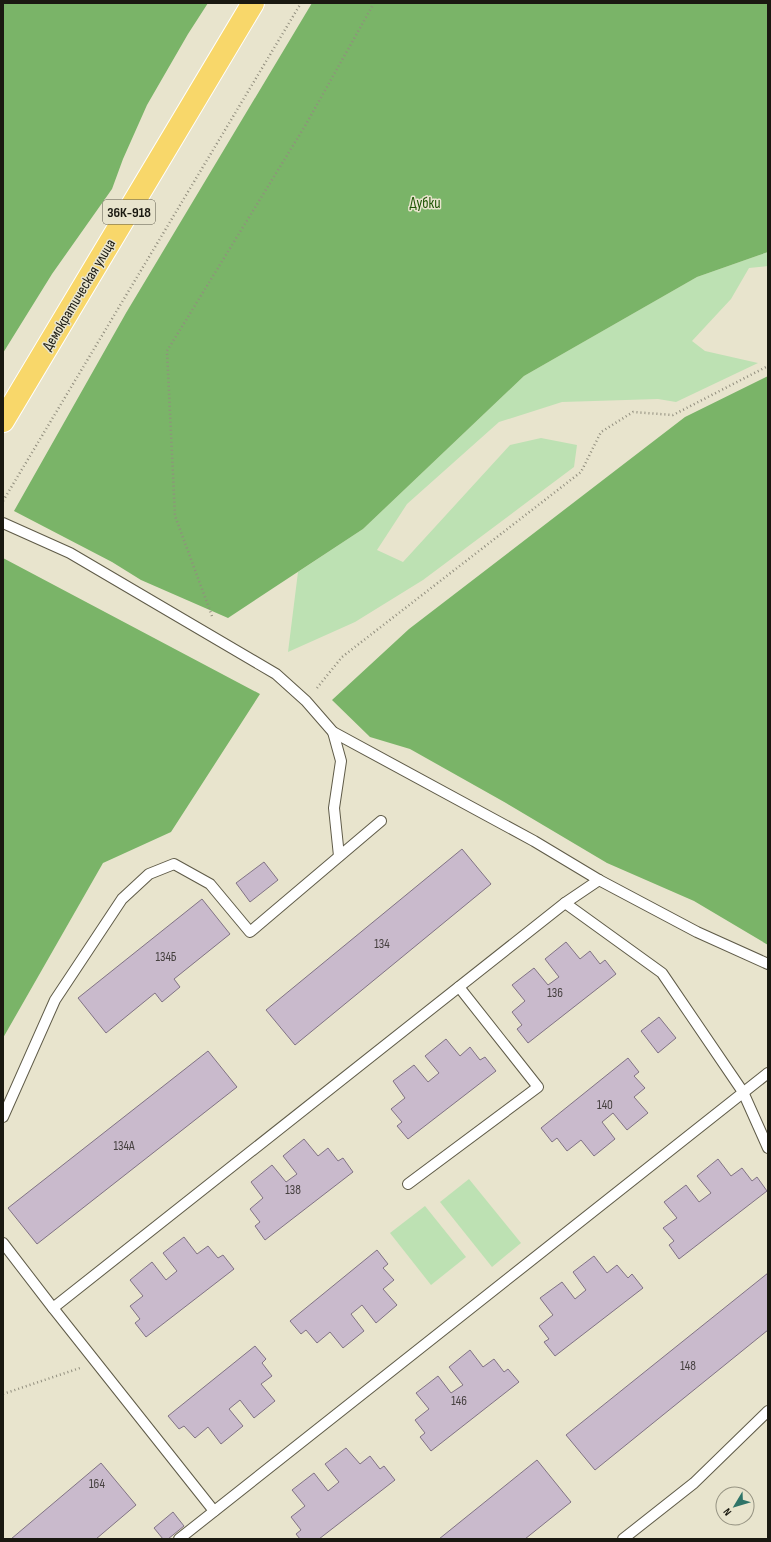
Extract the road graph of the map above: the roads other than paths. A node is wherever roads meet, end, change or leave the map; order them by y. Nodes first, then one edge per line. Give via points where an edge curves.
1 (253, 3) edge
2 (3, 421) edge
3 (3, 523) edge
4 (333, 732) junction
5 (381, 821) dead end
6 (339, 856) junction
7 (599, 880) junction
8 (565, 903) junction
9 (768, 964) edge
10 (459, 987) junction
11 (768, 1072) edge
12 (743, 1092) junction
13 (3, 1117) edge
14 (768, 1148) edge
15 (408, 1184) dead end
16 (3, 1243) edge
17 (53, 1308) junction
18 (768, 1411) edge
19 (214, 1511) junction
20 (179, 1539) edge
21 (623, 1539) edge

1 - 2 main road, Демократическая улица / 36К-918
3 - 4 lane via 70,553 276,674 306,701
4 - 6 lane via 341,761 334,808
4 - 7 lane via 534,841
5 - 6 lane
6 - 13 lane via 250,932 210,884 174,864 150,874 122,899 55,1000
7 - 8 lane
7 - 9 lane via 697,932
8 - 10 lane
8 - 12 lane via 662,973
10 - 15 lane via 538,1087
10 - 17 lane
11 - 12 lane
12 - 14 lane
12 - 19 lane
16 - 17 lane
17 - 19 lane
18 - 21 lane via 694,1483
19 - 20 lane

